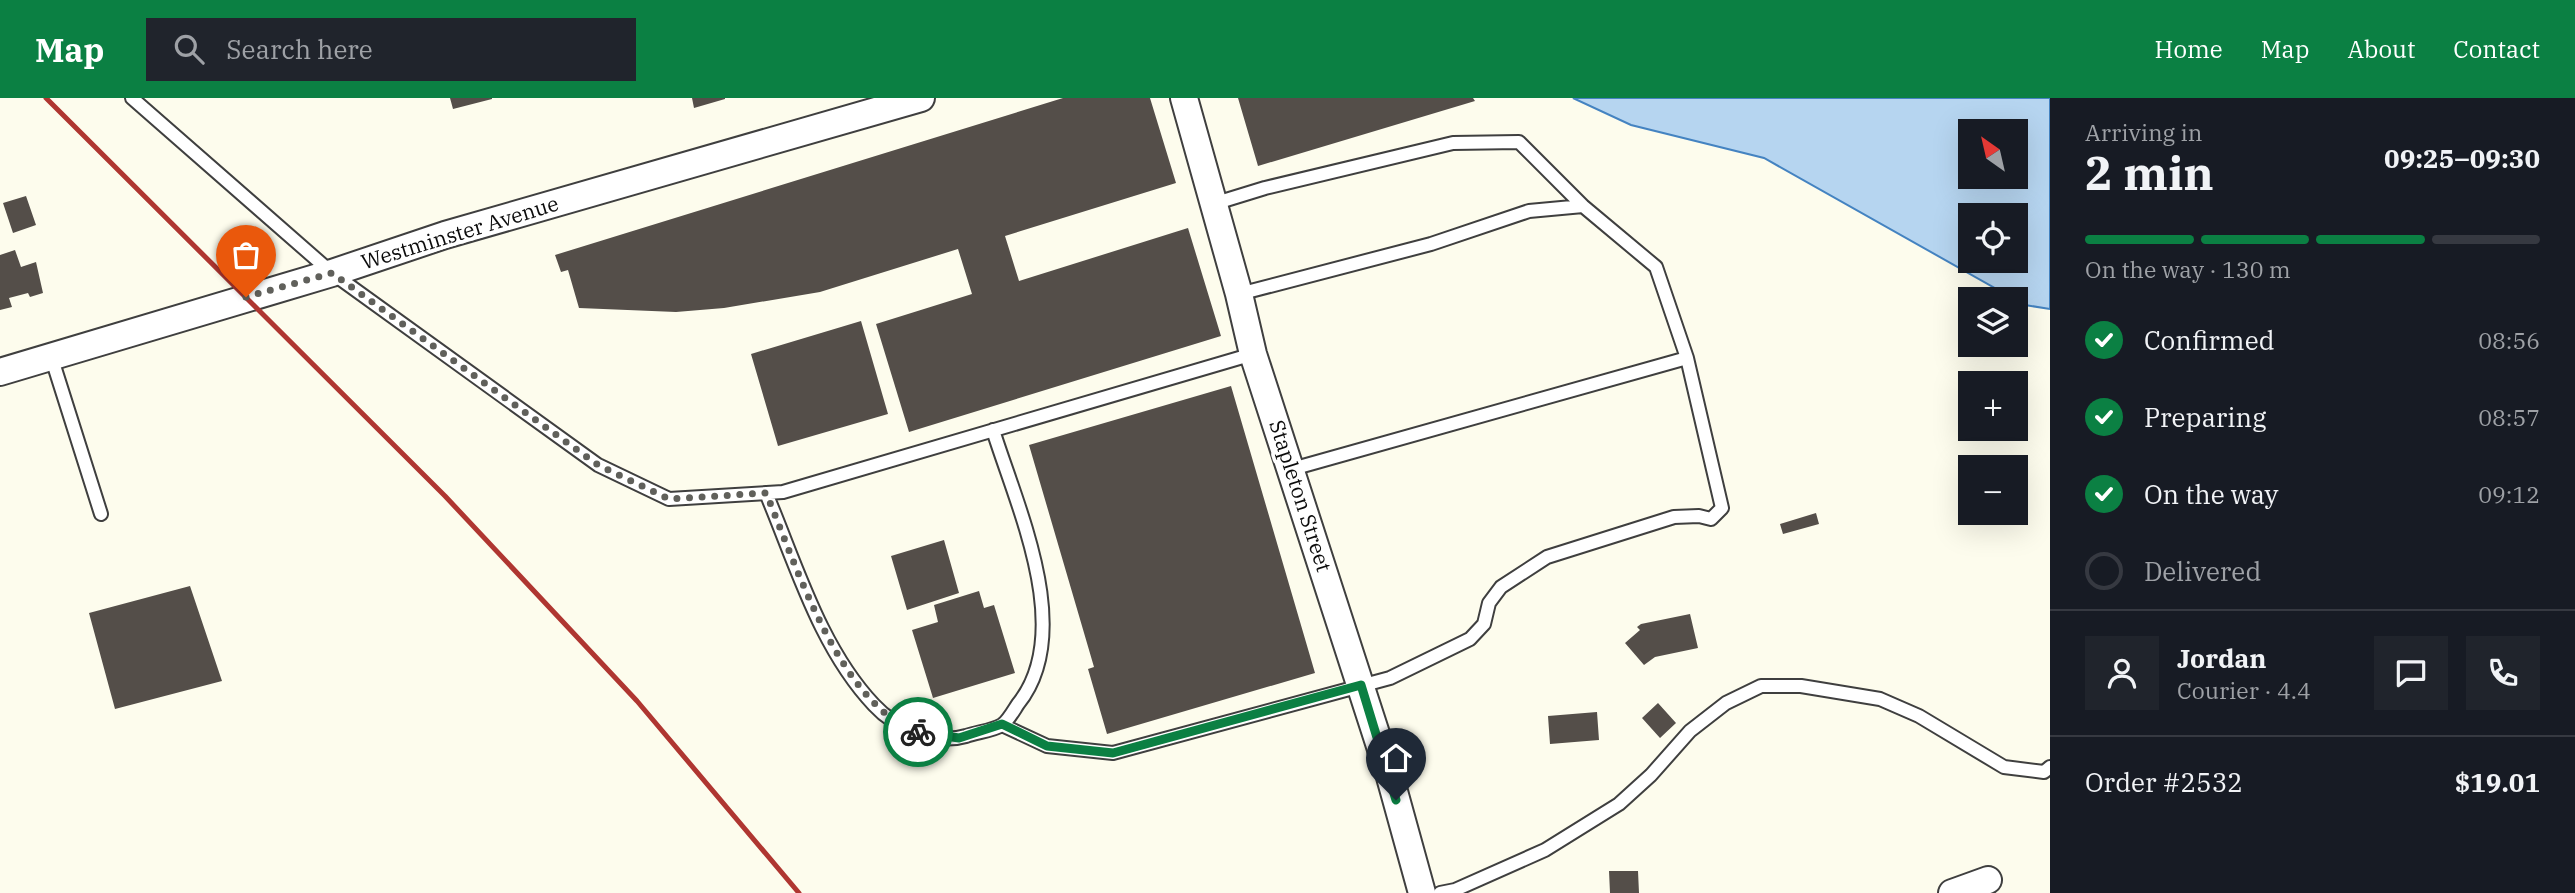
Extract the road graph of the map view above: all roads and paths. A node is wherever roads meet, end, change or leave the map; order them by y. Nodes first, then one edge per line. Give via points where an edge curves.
1 (132, 98) edge
2 (921, 98) edge
3 (1184, 98) edge
4 (1213, 204) junction
5 (1583, 206) junction
6 (332, 273) junction
7 (1240, 294) junction
8 (1254, 354) junction
9 (51, 356) junction
10 (1687, 358) junction
11 (0, 372) edge
12 (993, 430) junction
13 (1292, 469) junction
14 (766, 493) junction
15 (101, 514) dead end
16 (1361, 685) junction
17 (1002, 724) junction
18 (2050, 768) edge
19 (1988, 880) dead end
20 (1422, 893) edge
21 (1440, 893) edge
22 (1952, 893) edge

1 - 6 lane
2 - 6 street, Westminster Avenue via 445,234
3 - 4 street, Stapleton Street
4 - 5 lane via 1453,143 1519,142
4 - 7 street, Stapleton Street
5 - 7 lane via 1530,211 1431,244
5 - 10 lane via 1656,267
6 - 9 street, Westminster Avenue
6 - 14 lane via 598,465 669,499
7 - 8 street, Stapleton Street
8 - 12 lane
8 - 13 street, Stapleton Street
9 - 11 street, Westminster Avenue
9 - 15 lane
10 - 13 lane
10 - 16 lane via 1722,508 1711,519 1674,517 1547,557 1501,587 1470,639 1390,678
12 - 14 lane via 783,492
12 - 17 lane via 1033,558 1044,611 1043,650 1028,692
13 - 16 street, Stapleton Street
14 - 17 lane via 825,631 875,707 903,727 928,736 959,738
16 - 17 lane via 1113,753 1047,746
16 - 20 street, Stapleton Street
18 - 21 lane via 2045,772 2004,766 1919,716 1880,699 1801,686 1761,686 1726,703 1690,731 1619,804 1545,850
19 - 22 street

